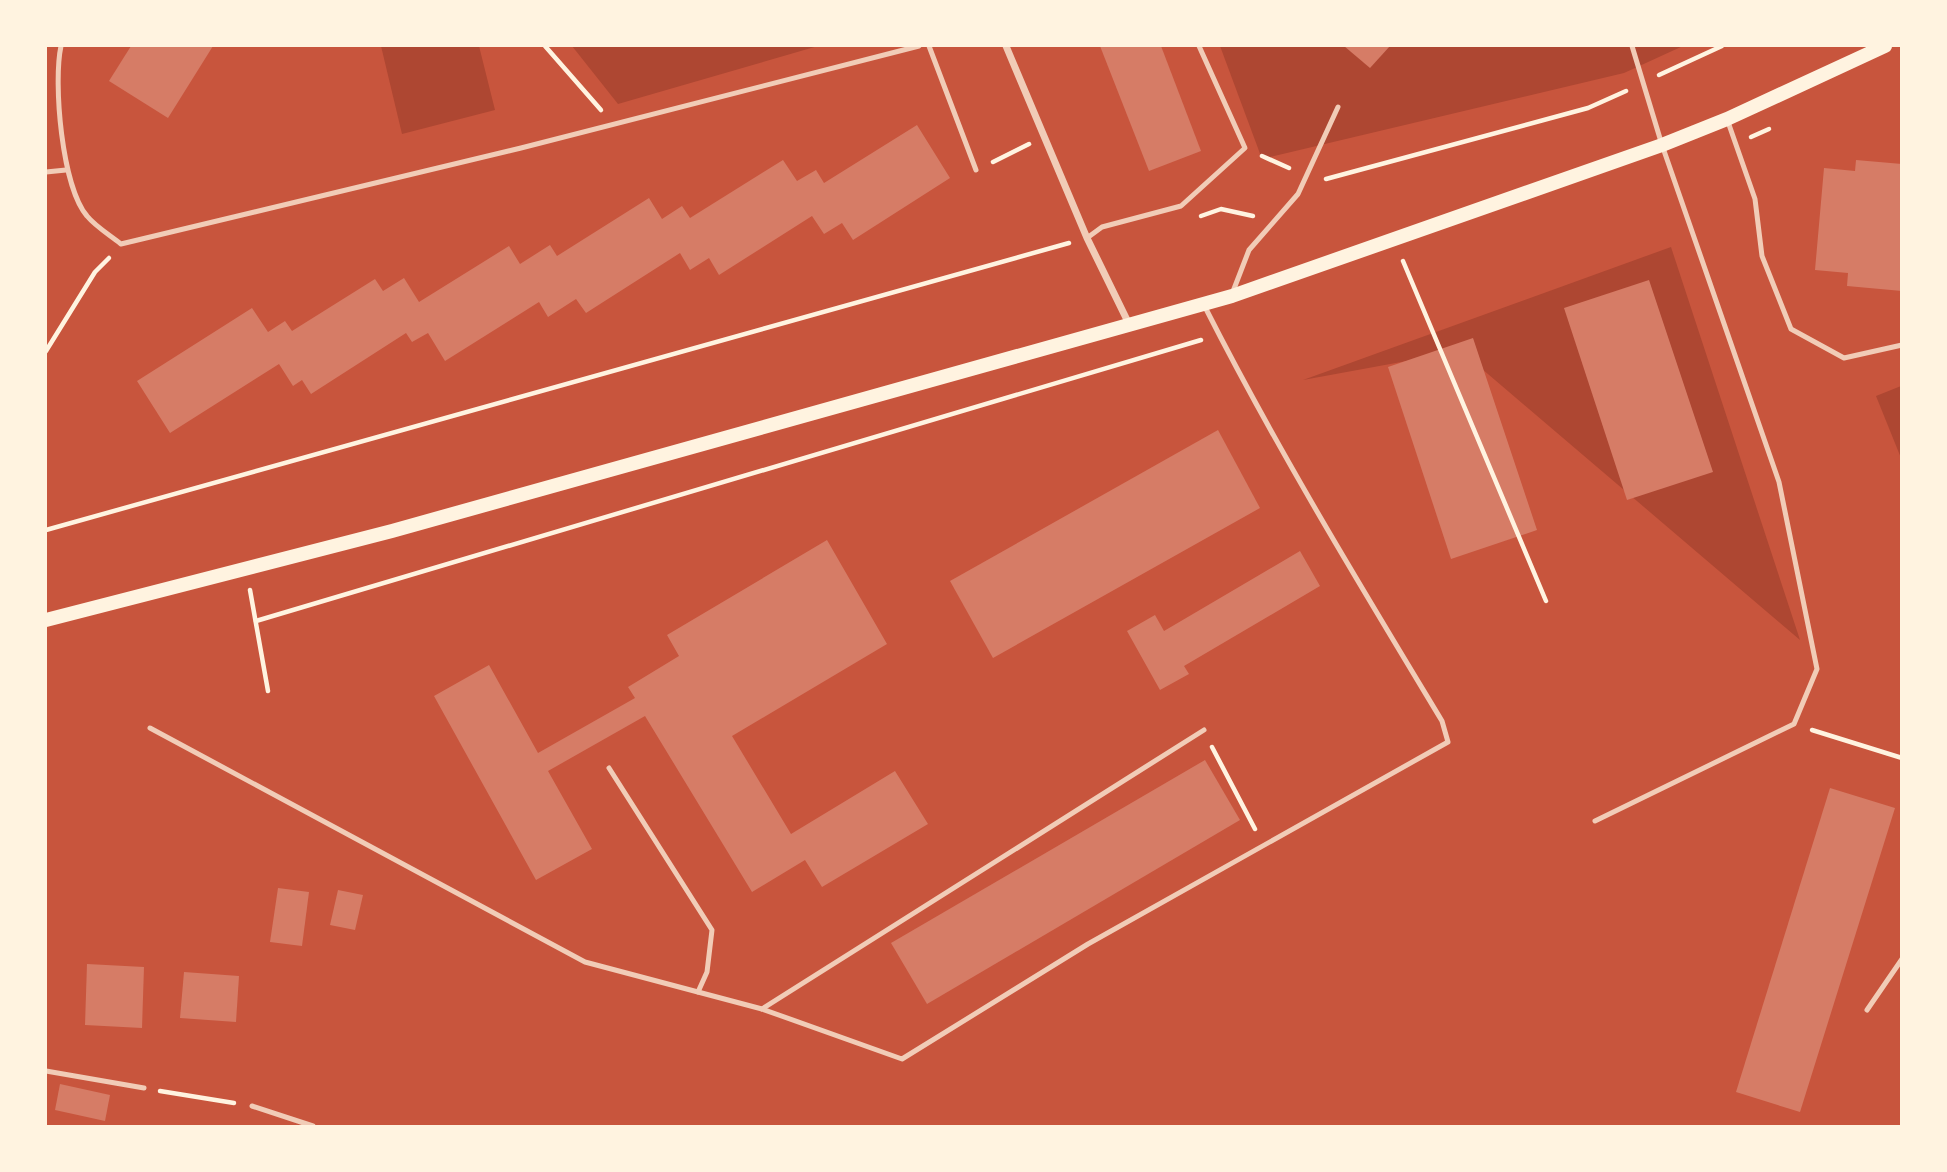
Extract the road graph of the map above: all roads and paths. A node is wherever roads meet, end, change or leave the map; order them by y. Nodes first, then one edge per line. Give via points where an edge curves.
1 (61, 46) edge
2 (545, 46) edge
3 (919, 46) edge
4 (929, 46) edge
5 (1006, 46) edge
6 (1199, 46) edge
7 (1632, 46) edge
8 (1722, 46) edge
9 (1885, 46) edge
10 (1643, 83) junction
11 (1338, 107) dead end
12 (1727, 119) junction
13 (612, 124) junction
14 (1044, 136) junction
15 (1662, 145) junction
16 (1245, 148) junction
17 (66, 170) junction
18 (976, 170) joint
19 (46, 172) edge
20 (1306, 175) junction
21 (1298, 194) junction
22 (1197, 217) dead end
23 (1087, 238) junction
24 (1393, 238) junction
25 (121, 244) junction
26 (1232, 296) junction
27 (1203, 304) junction
28 (1129, 324) junction
29 (1219, 335) junction
30 (1902, 345) edge
31 (46, 351) edge
32 (46, 530) edge
33 (247, 568) junction
34 (1546, 601) dead end
35 (46, 620) edge
36 (256, 621) junction
37 (268, 691) dead end
38 (1794, 724) junction
39 (150, 728) dead end
40 (1204, 730) joint
41 (1902, 758) edge
42 (609, 768) dead end
43 (1595, 821) dead end
44 (1265, 847) junction
45 (1902, 958) edge
46 (698, 992) junction
47 (762, 1009) junction
48 (1867, 1010) dead end
49 (46, 1071) edge
50 (144, 1088) joint
51 (252, 1106) joint
52 (313, 1126) edge

1 - 17 lane via 57,65
2 - 13 path
3 - 13 lane
4 - 18 lane
5 - 14 street
6 - 16 lane
7 - 10 lane
8 - 10 path
9 - 12 main road
10 - 15 lane
10 - 20 path via 1588,108 1318,181
11 - 20 lane
12 - 15 main road
12 - 30 lane via 1755,199 1762,256 1791,329 1844,358
13 - 25 lane
14 - 18 path
14 - 23 street
15 - 24 main road
15 - 38 lane via 1779,482 1817,669
16 - 20 path
16 - 23 lane via 1181,206 1102,227
17 - 19 lane
17 - 25 lane via 86,215
20 - 21 lane
21 - 22 path via 1253,216 1221,209
21 - 26 lane via 1249,250
23 - 28 street
23 - 32 path
24 - 26 main road
24 - 34 path
25 - 31 path via 95,272
26 - 27 main road
27 - 28 main road
27 - 29 lane
28 - 33 main road
29 - 36 path
29 - 44 lane via 1316,510 1442,721 1448,742
33 - 35 main road
33 - 36 path
36 - 37 path
38 - 41 path
38 - 43 lane
39 - 46 lane via 585,962
40 - 44 path
40 - 47 lane
42 - 46 lane via 712,930 707,972
44 - 47 lane via 1088,944 902,1059
45 - 48 lane
46 - 47 lane
49 - 50 lane
50 - 51 path
51 - 52 lane

